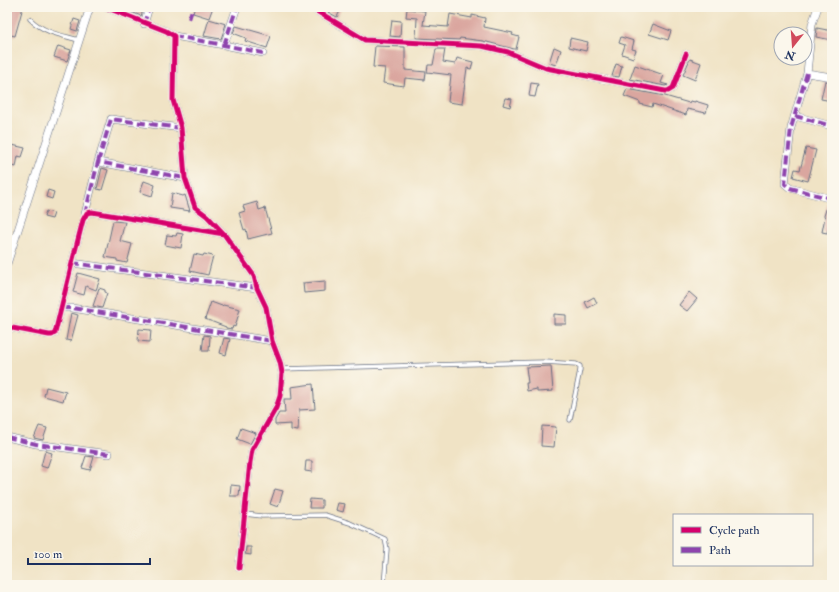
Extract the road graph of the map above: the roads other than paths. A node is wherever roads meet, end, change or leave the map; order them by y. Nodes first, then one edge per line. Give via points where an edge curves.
1 (90, 7) edge
2 (104, 7) edge
3 (150, 7) edge
4 (237, 7) edge
5 (310, 7) edge
6 (818, 7) edge
7 (30, 19) dead end
8 (144, 24) junction
9 (174, 36) junction
10 (79, 40) junction
11 (224, 45) junction
12 (264, 54) dead end
13 (686, 54) dead end
14 (807, 73) junction
15 (832, 77) edge
16 (795, 116) junction
17 (832, 126) edge
18 (181, 128) junction
19 (98, 162) junction
20 (186, 178) junction
21 (832, 199) edge
22 (85, 214) junction
23 (224, 234) junction
24 (72, 263) junction
25 (7, 264) edge
26 (257, 288) junction
27 (62, 308) junction
28 (7, 327) edge
29 (272, 341) junction
30 (282, 369) junction
31 (570, 420) dead end
32 (7, 437) edge
33 (109, 454) dead end
34 (245, 514) junction
35 (239, 568) dead end
36 (384, 585) edge

1 - 10 street
2 - 8 street
3 - 8 street
4 - 11 street
5 - 13 street via 366,40 482,46 508,52 546,68 665,91 673,88
6 - 14 street via 812,24
7 - 10 lane via 45,30
8 - 9 street
9 - 11 street
9 - 18 street via 173,100
10 - 25 street
11 - 12 street
14 - 15 street
14 - 16 street
16 - 17 street
16 - 21 street via 791,128 785,184 790,188
18 - 19 street via 111,119
18 - 20 street
19 - 20 street
19 - 22 street
20 - 23 street via 195,208
22 - 23 street via 92,212
22 - 24 street
23 - 26 street via 254,276
24 - 26 street
24 - 27 street
26 - 29 street via 266,307
27 - 28 street via 56,333 52,335
27 - 29 street
29 - 30 street
30 - 31 lane via 544,362 576,364 580,366 580,370
30 - 34 street via 280,396 276,408 252,450
32 - 33 street via 36,444
34 - 35 street
34 - 36 lane via 325,515 376,534 385,539 387,549

